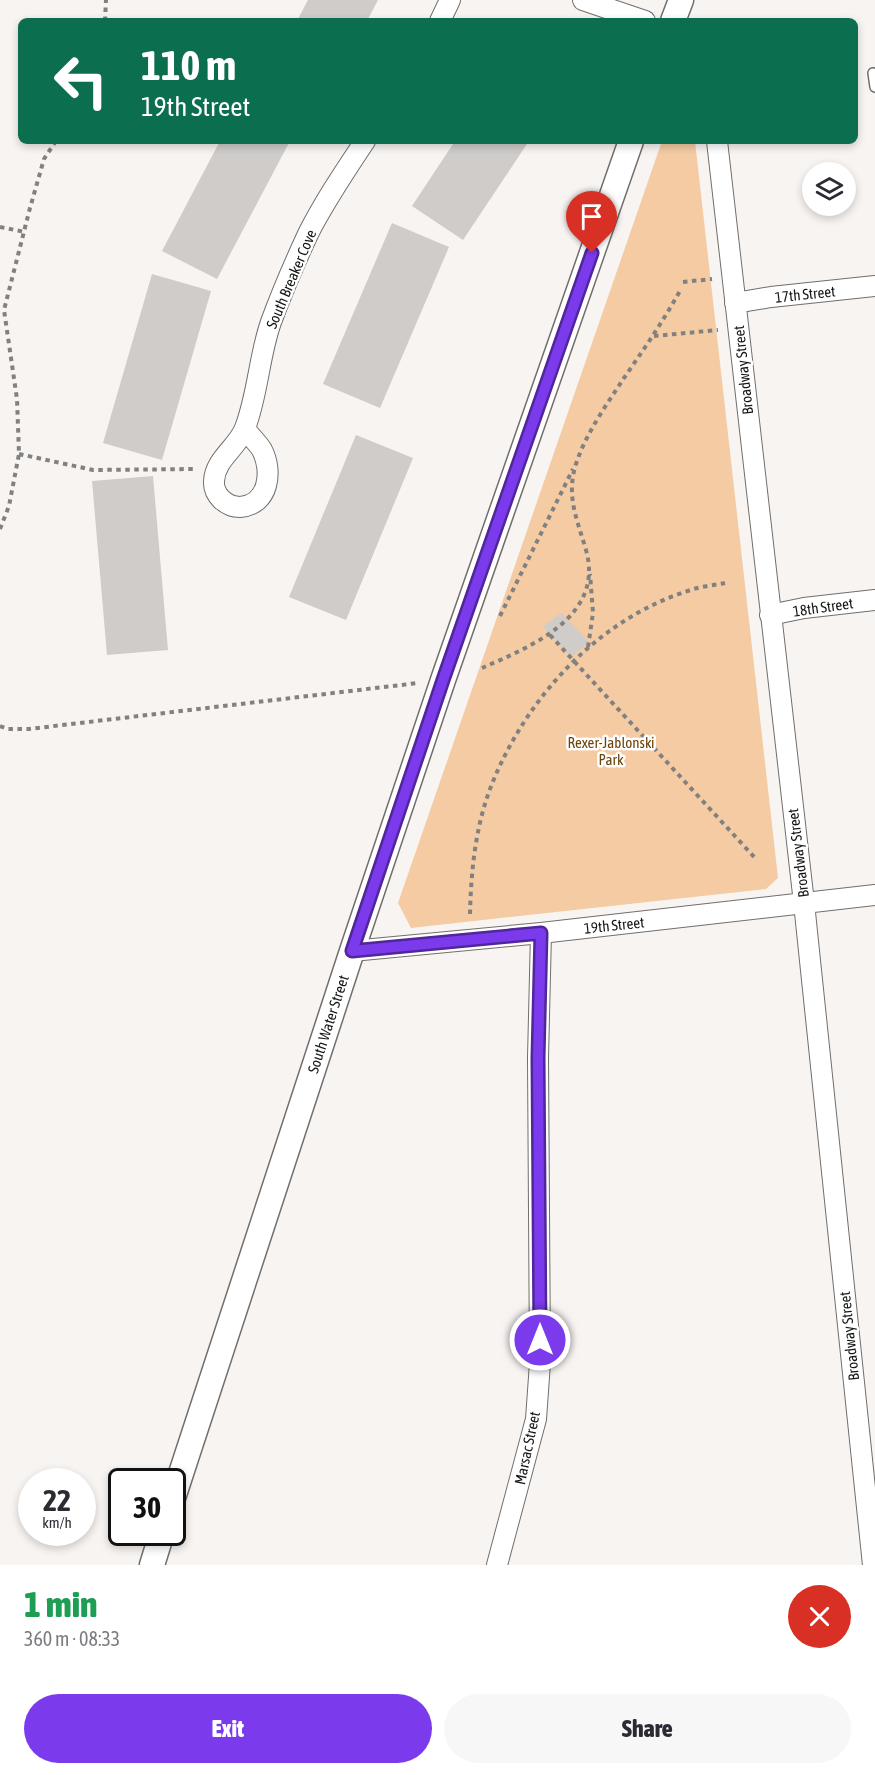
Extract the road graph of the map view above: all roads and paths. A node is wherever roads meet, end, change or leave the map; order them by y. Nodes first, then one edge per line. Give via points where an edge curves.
1 (106, 0) edge
2 (450, 0) edge
3 (583, 0) edge
4 (681, 0) edge
5 (105, 18) edge
6 (441, 18) edge
7 (636, 18) edge
8 (674, 18) edge
9 (873, 73) dead end
10 (875, 87) edge
11 (54, 144) edge
12 (363, 144) edge
13 (630, 144) edge
14 (717, 144) edge
15 (0, 227) edge
16 (25, 232) junction
17 (714, 279) dead end
18 (683, 282) dead end
19 (875, 286) edge
20 (681, 290) dead end
21 (735, 303) junction
22 (720, 329) dead end
23 (653, 336) junction
24 (245, 429) junction
25 (19, 454) junction
26 (577, 461) junction
27 (217, 469) junction
28 (0, 529) edge
29 (590, 570) junction
30 (725, 583) dead end
31 (875, 600) edge
32 (770, 615) junction
33 (500, 616) dead end
34 (550, 634) junction
35 (588, 648) junction
36 (573, 660) junction
37 (482, 668) dead end
38 (443, 680) junction
39 (0, 726) edge
40 (756, 859) dead end
41 (875, 895) edge
42 (804, 903) junction
43 (470, 914) dead end
44 (541, 933) junction
45 (352, 951) junction
46 (183, 1468) edge
47 (158, 1546) edge
48 (152, 1565) edge
49 (497, 1565) edge
50 (873, 1565) edge

1 - 5 path
2 - 6 street
3 - 7 street
4 - 8 street
9 - 10 lane
11 - 16 path via 44,159
12 - 24 street, South Breaker Cove via 309,233 279,303
13 - 38 street, South Water Street
14 - 21 street, Broadway Street
15 - 16 path
16 - 25 path via 4,310 17,399
17 - 18 path
19 - 21 street, 17th Street
20 - 23 path
21 - 32 street, Broadway Street
22 - 23 path
23 - 26 path via 605,405
24 - 27 street, South Breaker Cove
24 - 27 street via 262,450 267,466 268,482 263,494 240,507 226,504 213,483
25 - 27 path via 93,470
25 - 28 path via 9,506
26 - 29 path via 572,484 573,512
26 - 33 path
29 - 34 path via 583,599
29 - 35 path via 593,613
30 - 35 path via 693,589 656,604
31 - 32 street, 18th Street
32 - 42 street, Broadway Street
34 - 36 path
34 - 37 path
35 - 36 path
36 - 40 path
36 - 43 path via 519,730 493,780 474,852
38 - 39 path via 29,729
38 - 45 street, South Water Street
41 - 42 street, 19th Street
42 - 44 street, 19th Street
42 - 50 street, Broadway Street
44 - 45 street, 19th Street
44 - 49 street, Marsac Street via 536,1419
45 - 46 street, South Water Street
47 - 48 street

